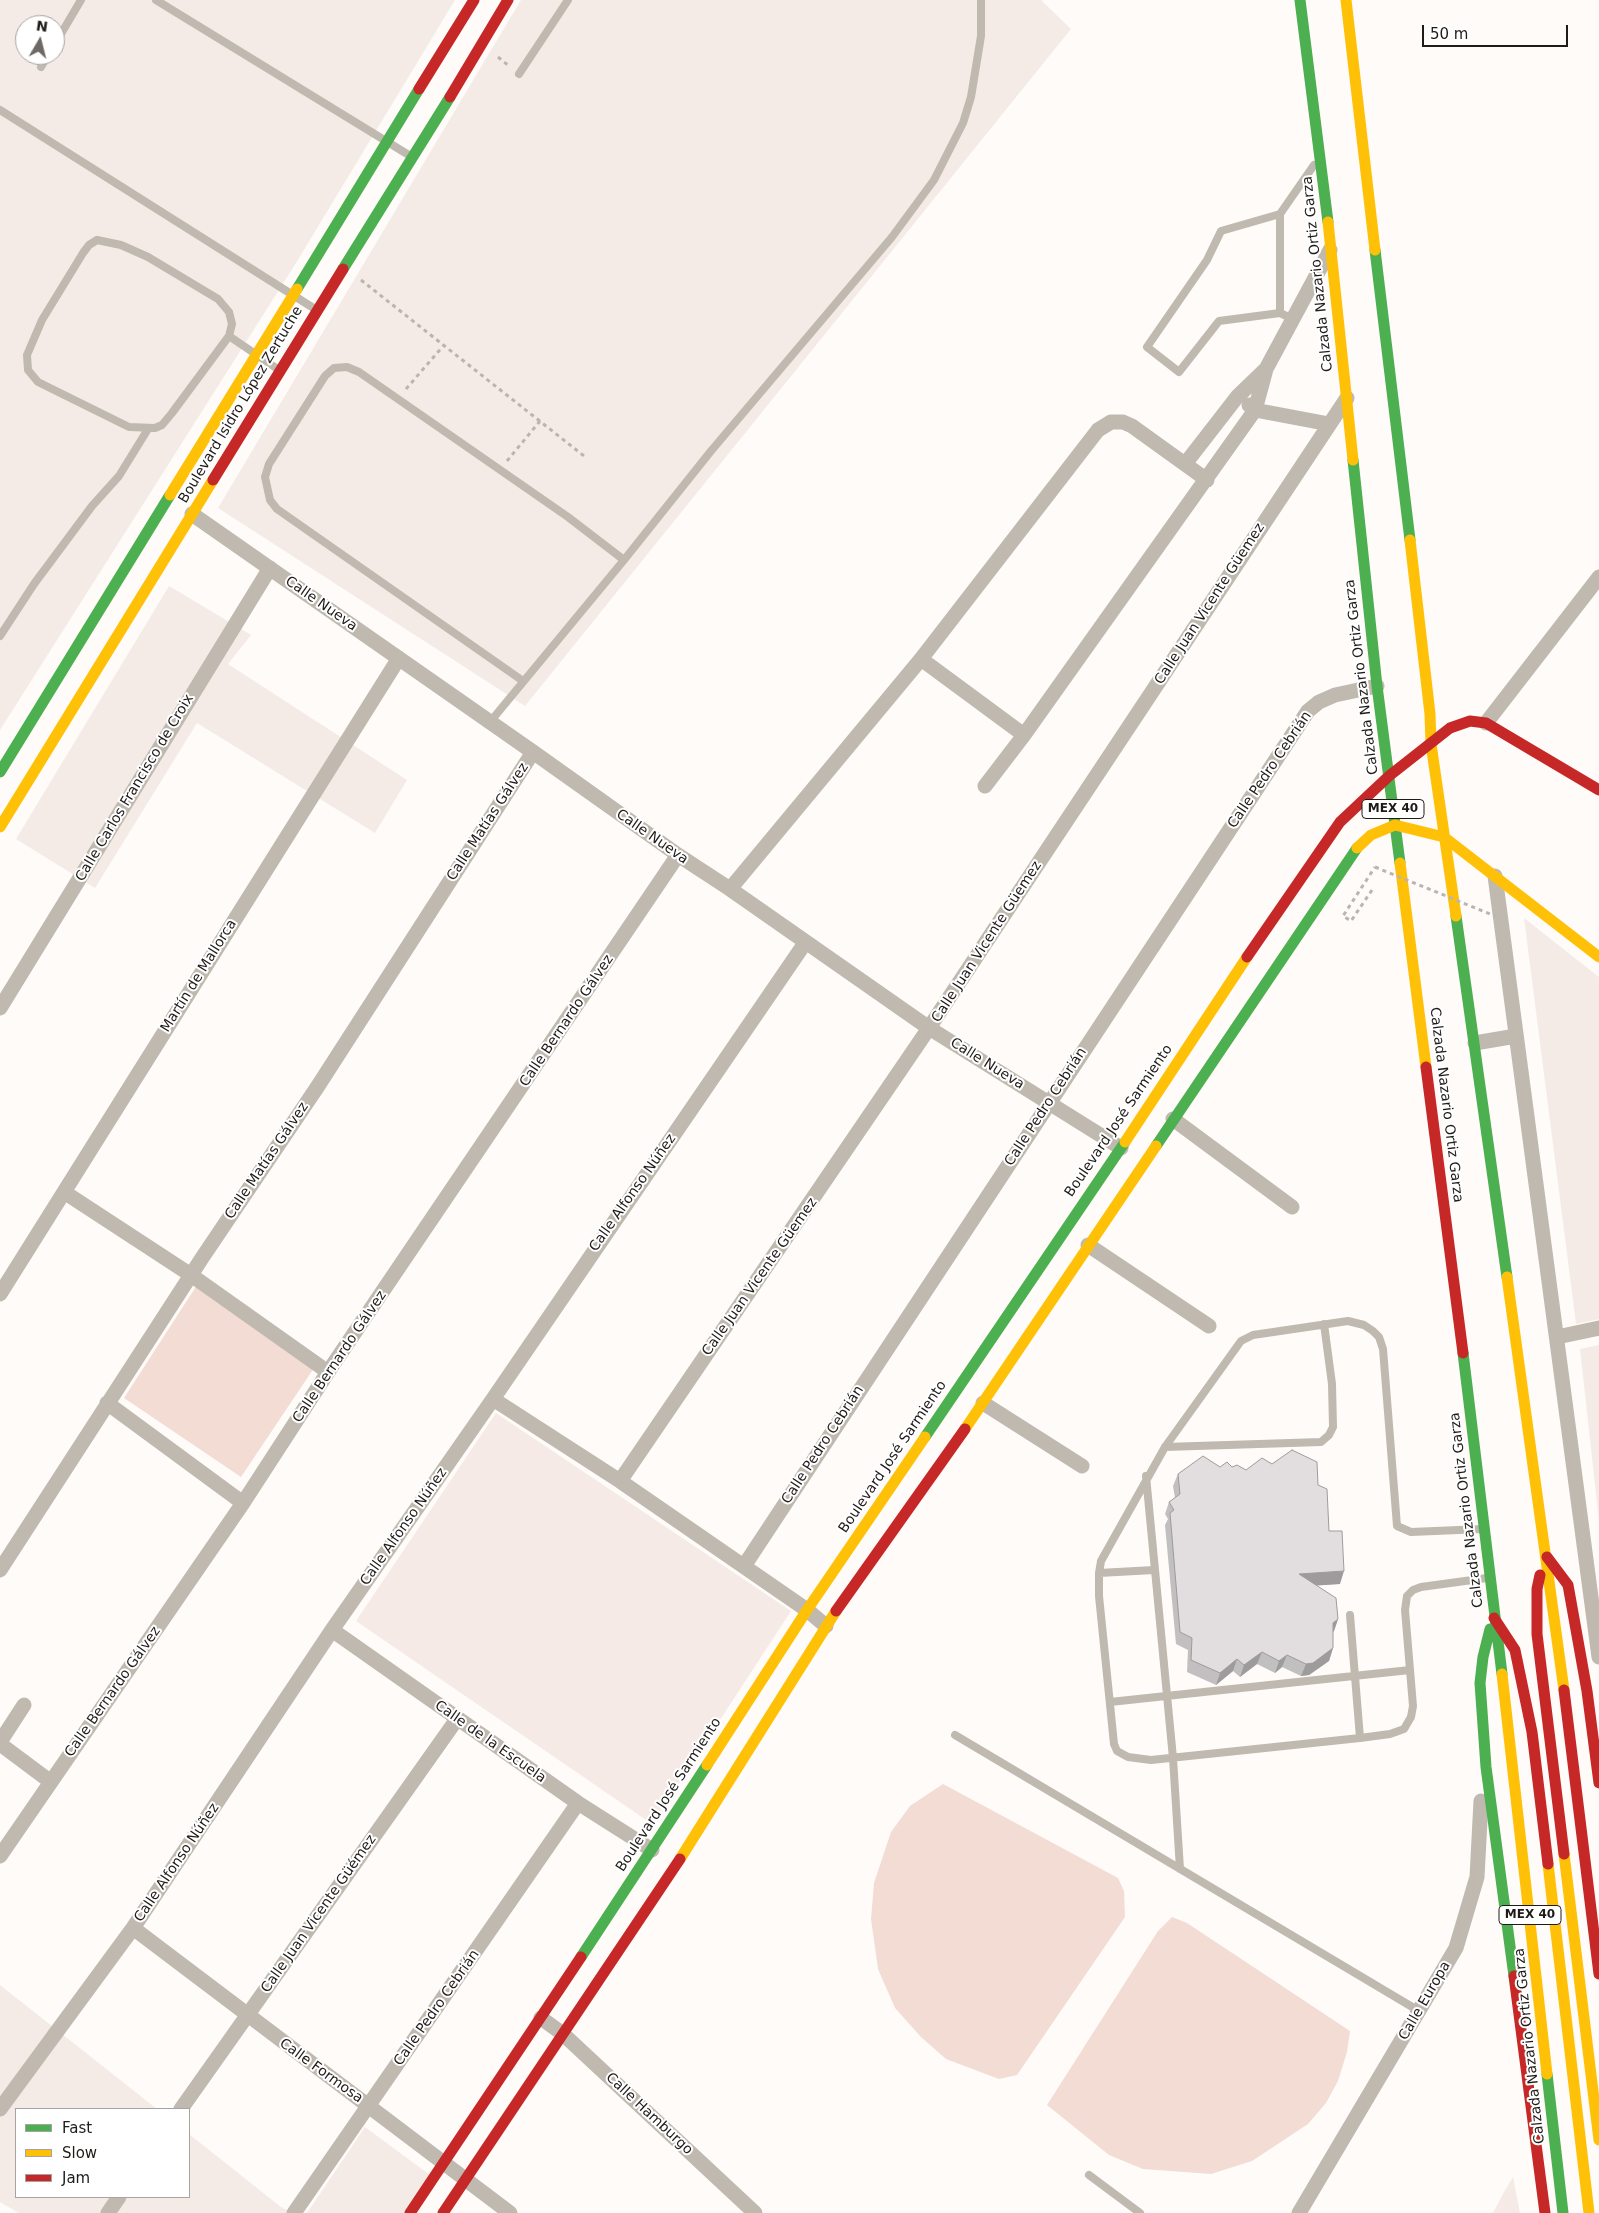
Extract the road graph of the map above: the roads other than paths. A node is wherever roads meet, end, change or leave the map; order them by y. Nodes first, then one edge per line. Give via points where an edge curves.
1 (81, 0) edge
2 (156, 0) edge
3 (474, 0) edge
4 (508, 0) edge
5 (568, 0) edge
6 (981, 0) edge
7 (1300, 0) edge
8 (1346, 0) edge
9 (65, 27) edge
10 (519, 74) road end
11 (0, 110) edge
12 (388, 141) junction
13 (1320, 157) junction
14 (413, 158) junction
15 (1280, 214) junction
16 (1331, 249) junction
17 (293, 293) junction
18 (317, 310) junction
19 (1287, 316) junction
20 (229, 336) junction
21 (256, 353) junction
22 (1266, 369) junction
23 (280, 370) junction
24 (1237, 397) junction
25 (1347, 398) junction
26 (1256, 410) junction
27 (1329, 424) junction
28 (148, 429) junction
29 (1185, 464) junction
30 (1206, 480) junction
31 (192, 514) junction
32 (624, 560) junction
33 (270, 568) junction
34 (1599, 577) edge
35 (0, 636) edge
36 (399, 658) junction
37 (921, 659) junction
38 (523, 682) junction
39 (1377, 686) junction
40 (490, 722) junction
41 (1486, 723) junction
42 (1024, 735) junction
43 (1431, 744) junction
44 (533, 752) junction
45 (0, 772) edge
46 (1389, 776) junction
47 (985, 786) dead end
48 (10, 787) edge
49 (1599, 790) edge
50 (1395, 825) junction
51 (0, 827) edge
52 (1444, 837) junction
53 (678, 856) junction
54 (1495, 876) junction
55 (730, 888) junction
56 (805, 943) junction
57 (1599, 957) edge
58 (0, 1008) edge
59 (1222, 1020) junction
60 (930, 1028) junction
61 (1516, 1036) junction
62 (1475, 1043) junction
63 (1049, 1102) junction
64 (1173, 1119) junction
65 (1121, 1148) junction
66 (64, 1192) junction
67 (1292, 1207) dead end
68 (1088, 1245) junction
69 (190, 1275) junction
70 (0, 1294) edge
71 (1324, 1324) junction
72 (1209, 1326) dead end
73 (1599, 1328) edge
74 (1557, 1337) junction
75 (328, 1372) junction
76 (493, 1399) junction
77 (107, 1403) junction
78 (983, 1403) junction
79 (1165, 1447) junction
80 (1082, 1466) dead end
81 (1146, 1476) junction
82 (620, 1481) junction
83 (243, 1503) junction
84 (1485, 1529) junction
85 (1547, 1556) junction
86 (744, 1566) junction
87 (0, 1570) edge
88 (1154, 1570) junction
89 (1099, 1573) junction
90 (1490, 1577) junction
91 (807, 1610) junction
92 (1350, 1614) dead end
93 (1494, 1618) junction
94 (826, 1626) junction
95 (332, 1630) junction
96 (1599, 1657) edge
97 (1410, 1670) junction
98 (1354, 1676) junction
99 (1167, 1696) junction
100 (1110, 1702) junction
101 (24, 1705) dead end
102 (457, 1719) junction
103 (955, 1735) dead end
104 (1360, 1738) junction
105 (0, 1743) edge
106 (1173, 1758) junction
107 (1486, 1767) junction
108 (51, 1782) junction
109 (1599, 1783) edge
110 (578, 1803) junction
111 (652, 1850) junction
112 (0, 1856) edge
113 (1180, 1869) junction
114 (133, 1928) junction
115 (1599, 1974) edge
116 (1419, 2011) junction
117 (247, 2016) junction
118 (541, 2018) junction
119 (563, 2034) junction
120 (369, 2106) junction
121 (182, 2108) edge
122 (0, 2109) edge
123 (1599, 2140) edge
124 (444, 2162) junction
125 (1088, 2175) dead end
126 (466, 2179) junction
127 (118, 2198) edge
128 (108, 2213) edge
129 (294, 2213) edge
130 (410, 2213) edge
131 (443, 2213) edge
132 (510, 2213) edge
133 (755, 2213) edge
134 (1140, 2213) edge
135 (1299, 2213) edge
136 (1544, 2213) edge
137 (1563, 2213) edge
138 (1589, 2213) edge

1 - 9 lane
2 - 12 lane
3 - 12 main road, Boulevard Isidro López Zertuche
4 - 14 main road, Boulevard Isidro López Zertuche
5 - 10 lane
6 - 32 lane via 981,36 971,97 963,123 934,180 892,237 711,451
7 - 13 main road, Calzada Nazario Ortiz Garza / MEX 40
8 - 43 main road, MEX 40
11 - 17 lane
12 - 14 lane
12 - 17 main road, Boulevard Isidro López Zertuche
13 - 15 lane
13 - 16 main road, Calzada Nazario Ortiz Garza / MEX 40
14 - 18 main road, Boulevard Isidro López Zertuche
15 - 19 lane
15 - 19 lane via 1221,231 1207,260 1147,347 1180,372 1220,321
16 - 19 street
16 - 25 main road, Calzada Nazario Ortiz Garza / MEX 40
17 - 18 lane
17 - 21 main road, Boulevard Isidro López Zertuche
18 - 23 main road, Boulevard Isidro López Zertuche
19 - 22 street
20 - 21 lane
20 - 28 lane via 162,425
20 - 28 lane via 232,324 229,312 218,299 148,257 121,245 97,240 89,245 32,338 27,355 28,370 38,382 129,427
21 - 23 lane
21 - 45 main road, Boulevard Isidro López Zertuche
22 - 24 street
22 - 26 street
23 - 31 main road, Boulevard Isidro López Zertuche
24 - 26 street
24 - 29 street
25 - 27 street, Calle Juan Vicente Güemez
25 - 39 main road, Calzada Nazario Ortiz Garza / MEX 40
26 - 27 street
26 - 30 street
27 - 60 street, Calle Juan Vicente Güemez
28 - 35 lane via 119,476 92,506
29 - 30 street
29 - 37 street via 1150,437 1123,422 1111,422 1098,430
30 - 42 street
31 - 33 street, Calle Nueva
31 - 48 main road, Boulevard Isidro López Zertuche
32 - 38 lane
32 - 38 lane via 568,517 359,372 347,367 334,368 325,376 269,464 265,477 270,500 277,509
33 - 36 street, Calle Nueva
33 - 58 street, Calle Carlos Francisco de Croix
34 - 41 street
36 - 40 street, Calle Nueva
36 - 66 street, Martín de Mallorca
37 - 42 street
37 - 55 street
38 - 40 lane
39 - 46 main road, Calzada Nazario Ortiz Garza / MEX 40
39 - 63 street, Calle Pedro Cebrián via 1335,695 1308,711
40 - 44 street, Calle Nueva
41 - 43 main road, Boulevard José Sarmiento via 1478,720 1460,723
41 - 49 main road
42 - 47 street
43 - 46 main road, Boulevard José Sarmiento
43 - 52 main road, MEX 40
44 - 53 street, Calle Nueva
44 - 69 street, Calle Matías Gálvez via 318,1086
46 - 50 main road, Calzada Nazario Ortiz Garza / MEX 40
46 - 59 main road, Boulevard José Sarmiento via 1340,822
48 - 51 main road, Boulevard Isidro López Zertuche
50 - 52 main road
50 - 59 main road, Boulevard José Sarmiento via 1371,835 1355,850
50 - 84 main road, Calzada Nazario Ortiz Garza / MEX 40
52 - 54 main road
52 - 62 main road, MEX 40
53 - 55 street, Calle Nueva
53 - 75 street, Calle Bernardo Gálvez
54 - 57 main road
54 - 61 street
55 - 56 street, Calle Nueva
56 - 60 street, Calle Nueva
56 - 76 street, Calle Alfonso Núñez
59 - 64 main road, Boulevard José Sarmiento
59 - 65 main road, Boulevard José Sarmiento
60 - 63 street, Calle Nueva
60 - 82 street, Calle Juan Vicente Güemez
61 - 62 street
61 - 74 street
62 - 85 main road, MEX 40
63 - 65 street, Calle Nueva
63 - 86 street, Calle Pedro Cebrián
64 - 67 street
64 - 68 main road, Boulevard José Sarmiento
65 - 91 main road, Boulevard José Sarmiento
66 - 69 street
66 - 70 street, Martín de Mallorca
68 - 72 street
68 - 78 main road, Boulevard José Sarmiento
69 - 75 street
69 - 77 street, Calle Matías Gálvez
71 - 79 lane via 1253,1335 1241,1341
71 - 79 lane via 1332,1384 1333,1427 1321,1442
71 - 84 lane via 1348,1321 1364,1325 1379,1337 1383,1349 1397,1526 1411,1532
73 - 74 street
74 - 96 street
75 - 83 street, Calle Bernardo Gálvez
76 - 82 street
76 - 95 street, Calle Alfonso Núñez
77 - 83 street
77 - 87 street, Calle Matías Gálvez
78 - 80 street
78 - 94 main road, Boulevard José Sarmiento
79 - 81 lane
81 - 88 lane
81 - 89 lane via 1106,1551
82 - 86 street
83 - 108 street, Calle Bernardo Gálvez
84 - 90 main road, Calzada Nazario Ortiz Garza / MEX 40
85 - 109 main road via 1568,1585
85 - 115 main road, MEX 40
85 - 123 main road via 1537,1589 1535,1614
86 - 91 street
88 - 89 lane
88 - 99 lane
89 - 100 lane
90 - 93 main road, Calzada Nazario Ortiz Garza / MEX 40
90 - 97 lane via 1422,1587 1407,1596 1405,1610
91 - 94 street
91 - 111 main road, Boulevard José Sarmiento
92 - 98 lane
93 - 107 main road via 1483,1657 1480,1683
93 - 137 main road, Calzada Nazario Ortiz Garza / MEX 40
93 - 138 main road via 1515,1650 1532,1732
94 - 119 main road, Boulevard José Sarmiento via 703,1825
95 - 102 street, Calle de la Escuela
95 - 114 street, Calle Alfonso Núñez
97 - 98 lane
97 - 104 lane via 1413,1706 1404,1729
98 - 99 lane
98 - 104 lane
99 - 100 lane
99 - 106 lane
100 - 106 lane via 1117,1751 1128,1758
101 - 105 street
102 - 110 street, Calle de la Escuela
102 - 117 street, Calle Juan Vicente Güémez
103 - 113 lane
104 - 106 lane
105 - 108 street
106 - 113 lane
107 - 116 street, Calle Europa via 1477,1877 1456,1948
107 - 136 main road
108 - 112 street, Calle Bernardo Gálvez
110 - 111 street, Calle de la Escuela
110 - 120 street, Calle Pedro Cebrián
111 - 118 main road, Boulevard José Sarmiento
113 - 116 lane
114 - 117 street, Calle Formosa
114 - 122 street, Calle Alfonso Núñez
116 - 135 street, Calle Europa
117 - 120 street, Calle Formosa
117 - 121 street, Calle Juan Vicente Güémez
118 - 119 street, Calle Hamburgo
118 - 124 main road, Boulevard José Sarmiento
119 - 126 main road, Boulevard José Sarmiento
119 - 133 street, Calle Hamburgo
120 - 124 street, Calle Formosa
120 - 129 street, Calle Pedro Cebrián
124 - 126 street, Calle Formosa
124 - 130 main road, Boulevard José Sarmiento
125 - 134 lane
126 - 131 main road, Boulevard José Sarmiento
126 - 132 street, Calle Formosa
127 - 128 street

